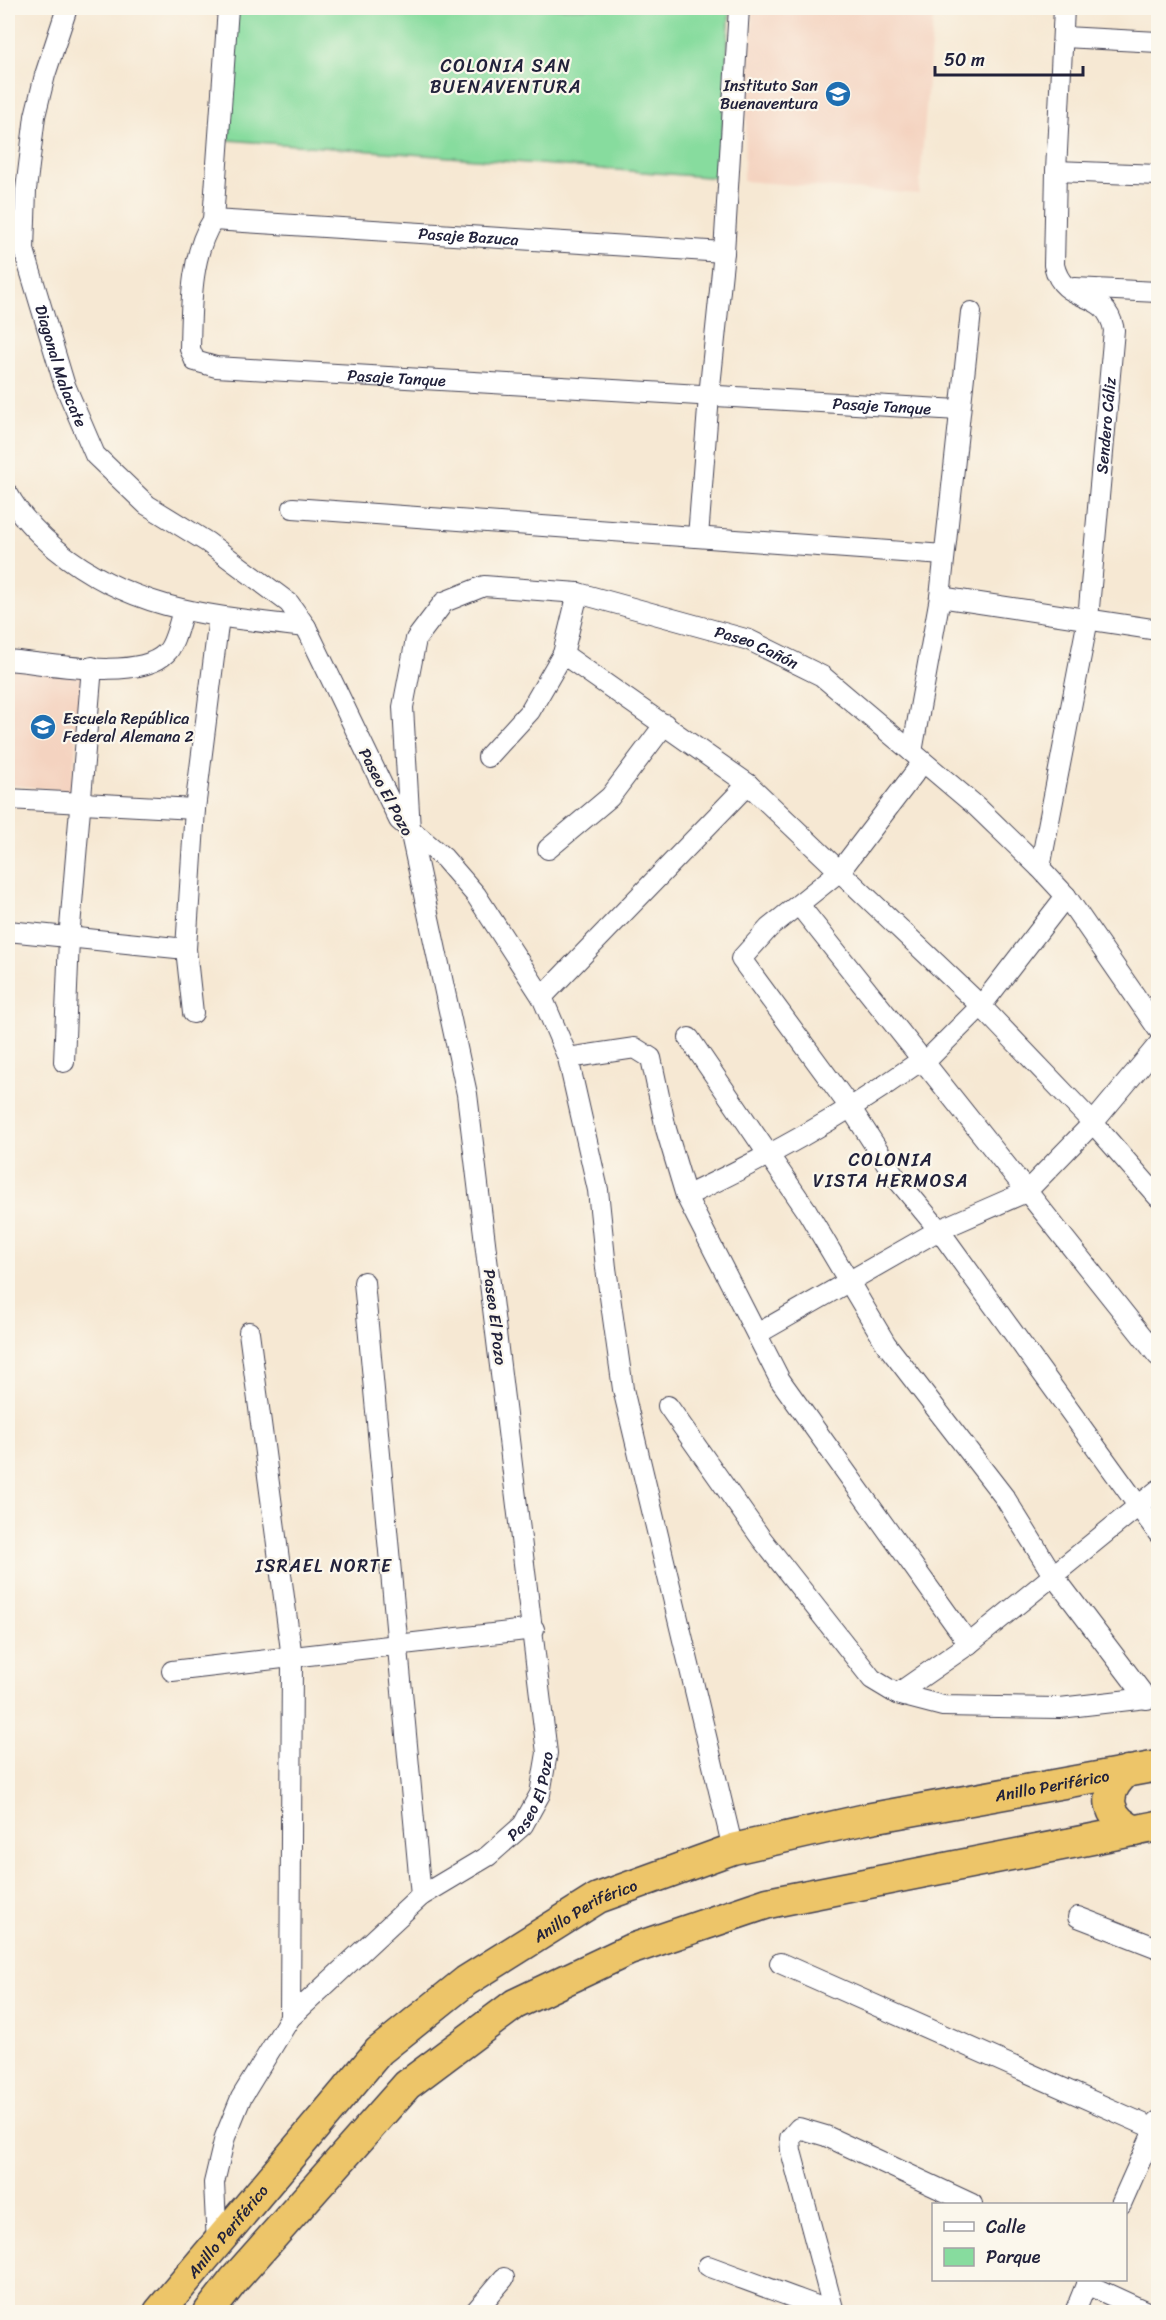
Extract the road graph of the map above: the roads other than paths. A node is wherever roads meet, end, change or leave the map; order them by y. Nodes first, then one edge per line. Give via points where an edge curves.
1 (67, 8) edge
2 (228, 8) edge
3 (739, 8) edge
4 (1064, 8) edge
5 (1064, 37) junction
6 (1158, 42) edge
7 (1056, 171) junction
8 (1158, 175) edge
9 (213, 220) junction
10 (724, 252) junction
11 (1064, 288) junction
12 (1158, 292) edge
13 (971, 312) dead end
14 (709, 396) junction
15 (959, 410) junction
16 (8, 494) edge
17 (293, 508) dead end
18 (698, 537) junction
19 (944, 555) junction
20 (578, 593) junction
21 (940, 597) junction
22 (183, 610) junction
23 (219, 617) junction
24 (1089, 619) junction
25 (306, 627) junction
26 (1158, 630) edge
27 (563, 654) junction
28 (8, 660) edge
29 (92, 667) junction
30 (665, 724) junction
31 (488, 757) dead end
32 (918, 757) junction
33 (748, 784) junction
34 (8, 799) edge
35 (81, 801) junction
36 (195, 809) junction
37 (410, 830) junction
38 (548, 849) dead end
39 (1040, 868) junction
40 (840, 871) junction
41 (1066, 897) junction
42 (799, 905) junction
43 (8, 931) edge
44 (69, 939) junction
45 (186, 948) junction
46 (542, 997) junction
47 (981, 1006) junction
48 (193, 1014) dead end
49 (1158, 1029) edge
50 (689, 1038) dead end
51 (1158, 1045) edge
52 (568, 1058) junction
53 (64, 1062) dead end
54 (924, 1063) junction
55 (852, 1110) junction
56 (1093, 1123) junction
57 (772, 1155) junction
58 (1026, 1192) junction
59 (686, 1197) junction
60 (1158, 1197) edge
61 (939, 1230) junction
62 (364, 1282) dead end
63 (849, 1282) junction
64 (249, 1332) dead end
65 (757, 1334) junction
66 (1158, 1356) edge
67 (668, 1406) dead end
68 (1158, 1490) edge
69 (1139, 1505) junction
70 (1158, 1533) edge
71 (1053, 1575) junction
72 (534, 1629) junction
73 (969, 1644) junction
74 (396, 1646) junction
75 (292, 1659) junction
76 (172, 1671) dead end
77 (897, 1694) junction
78 (1153, 1697) edge
79 (1158, 1766) edge
80 (1127, 1771) junction
81 (1147, 1828) edge
82 (733, 1849) junction
83 (421, 1896) junction
84 (1078, 1917) dead end
85 (1158, 1948) edge
86 (780, 1963) dead end
87 (290, 2018) junction
88 (1157, 2125) edge
89 (968, 2203) edge
90 (1122, 2203) edge
91 (217, 2244) junction
92 (708, 2266) dead end
93 (504, 2278) dead end
94 (234, 2280) junction
95 (1087, 2282) edge
96 (834, 2312) edge
97 (159, 2313) edge
98 (209, 2313) edge
99 (224, 2313) edge
100 (475, 2313) edge
101 (1075, 2313) edge
102 (1147, 2313) edge

1 - 25 street, Diagonal Malacate via 35,116 24,250 64,383 95,455 147,505 207,542 289,603
2 - 9 street, Pasaje Tanque
3 - 10 street
4 - 5 street
5 - 6 street
5 - 7 street
7 - 8 street
7 - 11 street via 1054,266
9 - 10 street, Pasaje Bazuca
9 - 14 street, Pasaje Tanque via 205,232 196,263 190,349 195,361 206,366
10 - 14 street
11 - 12 street
11 - 24 street, Sendero Cáliz via 1103,305 1112,317 1114,330
13 - 15 street
14 - 15 street, Pasaje Tanque
14 - 18 street
15 - 19 street
16 - 22 street via 36,533 81,569 125,593
17 - 18 street
18 - 19 street
19 - 21 street
20 - 27 street
20 - 32 street, Paseo Cañón via 749,640 822,676
20 - 37 street, Paseo Cañón via 484,586 444,602 416,639 403,707
21 - 24 street
21 - 32 street
22 - 23 street
22 - 29 street via 168,652 150,665
23 - 25 street
23 - 36 street
24 - 26 street
24 - 39 street, Sendero Cáliz
25 - 37 street, Paseo El Pozo via 399,820
27 - 30 street
27 - 31 street via 530,711
28 - 29 street
29 - 35 street
30 - 33 street
30 - 38 street via 610,797
32 - 39 street, Paseo Cañón
32 - 40 street
33 - 40 street
33 - 46 street
34 - 35 street
35 - 36 street
35 - 44 street
36 - 45 street
37 - 46 street via 444,858 476,895
37 - 72 street, Paseo El Pozo via 467,1094
39 - 41 street, Paseo Cañón
40 - 42 street
40 - 47 street
41 - 47 street
41 - 49 street, Paseo Cañón
42 - 54 street
42 - 55 street via 769,928 741,959
43 - 44 street
44 - 45 street
44 - 53 street
45 - 48 street
46 - 52 street
47 - 54 street
47 - 56 street
50 - 57 street
51 - 56 street
52 - 59 street via 635,1048 651,1058
52 - 82 street via 598,1190 623,1389
54 - 55 street via 913,1066
54 - 58 street
55 - 57 street
55 - 61 street via 896,1178
56 - 58 street
56 - 60 street
57 - 59 street
57 - 63 street
58 - 61 street
58 - 66 street
59 - 65 street
61 - 63 street
61 - 69 street
62 - 74 street
63 - 65 street
63 - 71 street via 886,1344 1005,1498
64 - 75 street
65 - 73 street via 780,1380
67 - 77 street via 761,1538 850,1654 872,1679
68 - 69 street
69 - 70 street
69 - 71 street
71 - 73 street
71 - 78 street
72 - 74 street
72 - 83 street, Paseo El Pozo via 547,1753 540,1794 523,1825 488,1856
73 - 77 street
74 - 75 street
74 - 83 street
75 - 76 street
75 - 87 street
77 - 78 street via 943,1706 1060,1708
79 - 80 highway, Anillo Periférico
80 - 81 highway via 1115,1782 1110,1796 1112,1812 1121,1824
80 - 82 highway, Anillo Periférico via 866,1819
81 - 94 highway via 768,1903 629,1950 515,2004 407,2085
82 - 91 highway, Anillo Periférico via 598,1898 466,1981 379,2051
83 - 87 street, Paseo El Pozo
84 - 85 street
86 - 88 street
87 - 91 street, Paseo El Pozo via 241,2098 225,2137 214,2184
88 - 90 street
89 - 96 street via 826,2136 799,2128 790,2138 791,2151
91 - 97 highway, Anillo Periférico
92 - 96 street
93 - 100 street
94 - 98 highway
94 - 99 street
95 - 101 street
95 - 102 street

